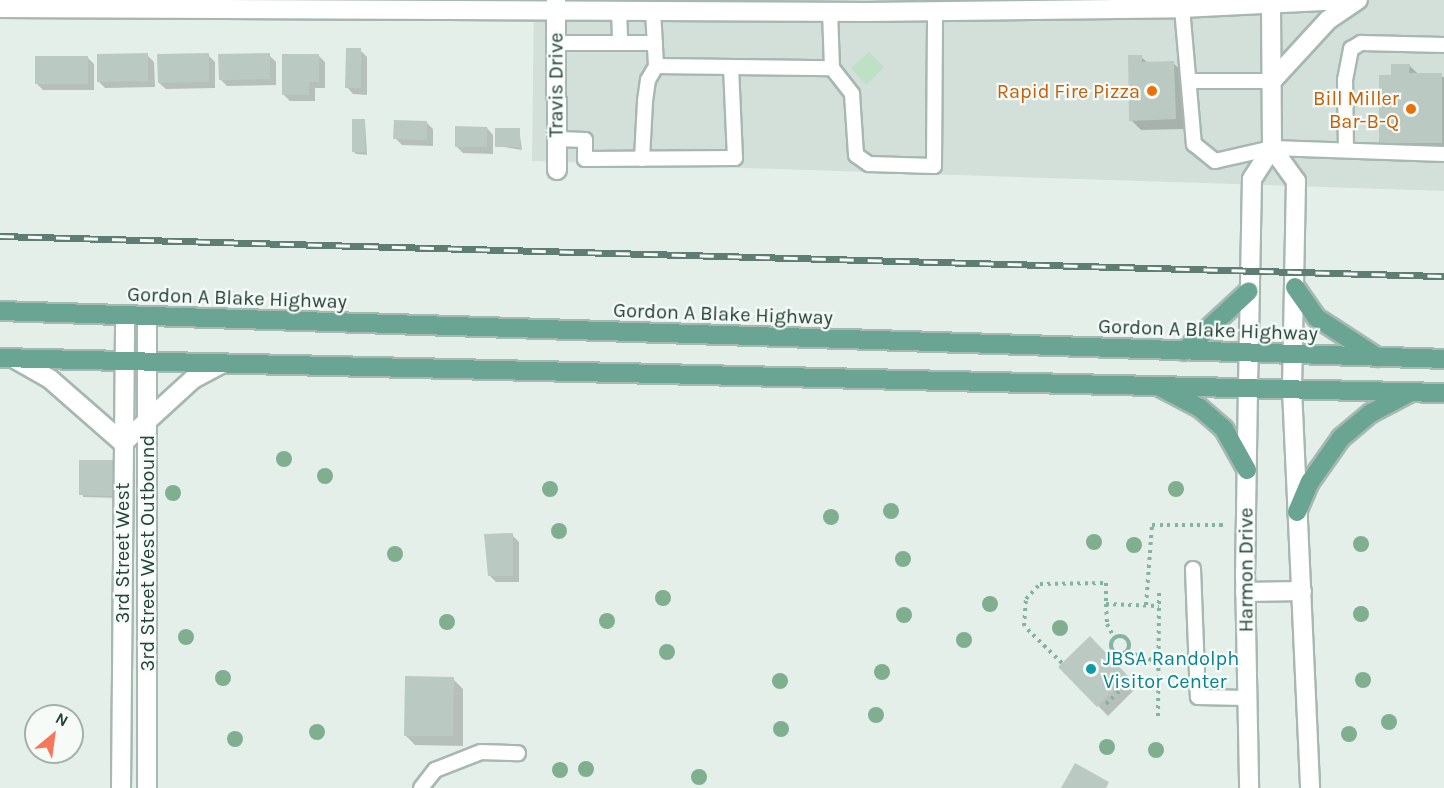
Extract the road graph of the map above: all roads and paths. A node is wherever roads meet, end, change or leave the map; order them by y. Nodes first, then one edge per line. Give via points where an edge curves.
1 (1343, 0) edge
2 (1358, 0) edge
3 (1271, 1) edge
4 (556, 4) edge
5 (1099, 4) edge
6 (867, 6) edge
7 (0, 8) edge
8 (1182, 8) junction
9 (619, 9) junction
10 (653, 10) junction
11 (830, 11) junction
12 (935, 11) junction
13 (655, 42) junction
14 (556, 43) junction
15 (620, 43) junction
16 (1444, 45) edge
17 (656, 66) junction
18 (731, 67) junction
19 (832, 68) junction
20 (1189, 81) junction
21 (1272, 81) junction
22 (557, 139) junction
23 (1272, 148) junction
24 (1346, 150) junction
25 (1444, 154) edge
26 (642, 159) junction
27 (557, 170) dead end
28 (1295, 287) junction
29 (1249, 291) junction
30 (0, 311) edge
31 (125, 317) junction
32 (147, 318) junction
33 (1184, 351) junction
34 (1249, 354) junction
35 (1293, 356) junction
36 (6, 358) edge
37 (1378, 358) junction
38 (1444, 359) edge
39 (125, 360) junction
40 (147, 361) junction
41 (223, 363) junction
42 (1155, 385) junction
43 (1248, 387) junction
44 (1292, 389) junction
45 (1413, 392) junction
46 (1444, 393) edge
47 (147, 419) junction
48 (123, 443) junction
49 (1247, 470) junction
50 (1297, 512) junction
51 (1223, 525) dead end
52 (1193, 569) dead end
53 (1302, 591) junction
54 (1245, 592) junction
55 (1160, 593) dead end
56 (1106, 604) junction
57 (1146, 605) junction
58 (1159, 606) junction
59 (1115, 639) junction
60 (1114, 652) junction
61 (1127, 652) junction
62 (1108, 656) dead end
63 (1158, 662) junction
64 (1062, 663) dead end
65 (1124, 681) dead end
66 (1247, 698) junction
67 (1106, 704) dead end
68 (1158, 716) dead end
69 (518, 753) dead end
70 (121, 788) edge
71 (147, 788) edge
72 (421, 788) edge
73 (1249, 788) edge
74 (1310, 788) edge

1 - 3 street
2 - 21 street via 1328,21
3 - 8 street
3 - 21 street
4 - 7 street
4 - 9 street
4 - 14 street, Travis Drive
5 - 8 street
5 - 12 street
6 - 11 street
6 - 12 street
8 - 20 lane
9 - 10 street
9 - 15 lane
10 - 11 street
10 - 13 lane
11 - 19 lane
12 - 19 lane via 934,166 870,164 856,155 852,94
13 - 15 lane
13 - 17 lane
14 - 15 lane
14 - 22 street, Travis Drive
16 - 24 lane via 1361,43 1351,49 1345,80
17 - 18 lane
17 - 26 lane via 648,80
18 - 19 lane
18 - 26 lane via 735,158
20 - 21 lane
20 - 23 lane via 1194,144 1215,161
21 - 23 street
22 - 26 lane via 585,140 585,159
22 - 27 street, Travis Drive
23 - 24 lane
23 - 28 street via 1296,181
23 - 29 street, Harmon Drive via 1252,179
24 - 25 lane
28 - 35 street
28 - 37 main road via 1317,318
29 - 33 main road
29 - 34 street, Harmon Drive
30 - 31 main road, Gordon A Blake Highway
31 - 32 main road, Gordon A Blake Highway
31 - 39 street, 3rd Street West
32 - 33 main road, Gordon A Blake Highway
32 - 40 street, 3rd Street West Outbound
33 - 34 main road, Gordon A Blake Highway
34 - 35 main road, Gordon A Blake Highway
34 - 43 street, Harmon Drive
35 - 37 main road, Gordon A Blake Highway
35 - 44 street
36 - 39 main road
36 - 48 street via 50,379
37 - 38 main road, Gordon A Blake Highway
39 - 40 main road
39 - 48 street, 3rd Street West
40 - 41 main road
40 - 47 street, 3rd Street West Outbound
41 - 42 main road
41 - 47 street via 193,379
42 - 43 main road
42 - 49 main road via 1200,408 1224,429
43 - 44 main road
43 - 49 street, Harmon Drive
44 - 45 main road
44 - 50 street
45 - 46 main road
45 - 50 main road via 1371,413 1341,438 1310,482
47 - 48 street
47 - 71 street, 3rd Street West Outbound
48 - 70 street, 3rd Street West
49 - 54 street, Harmon Drive
50 - 53 street
51 - 57 path via 1152,525
52 - 66 lane via 1198,698
53 - 54 street
53 - 74 street
54 - 66 street, Harmon Drive
55 - 58 path
56 - 57 path
56 - 59 path via 1107,624
56 - 64 path via 1106,583 1049,582 1032,591 1024,609 1024,626
57 - 58 path
58 - 63 path
59 - 60 path
59 - 61 path via 1127,639
60 - 61 path
60 - 62 path
61 - 63 path
63 - 68 path
65 - 67 path via 1127,684
66 - 73 street, Harmon Drive
69 - 72 lane via 481,752 435,770

